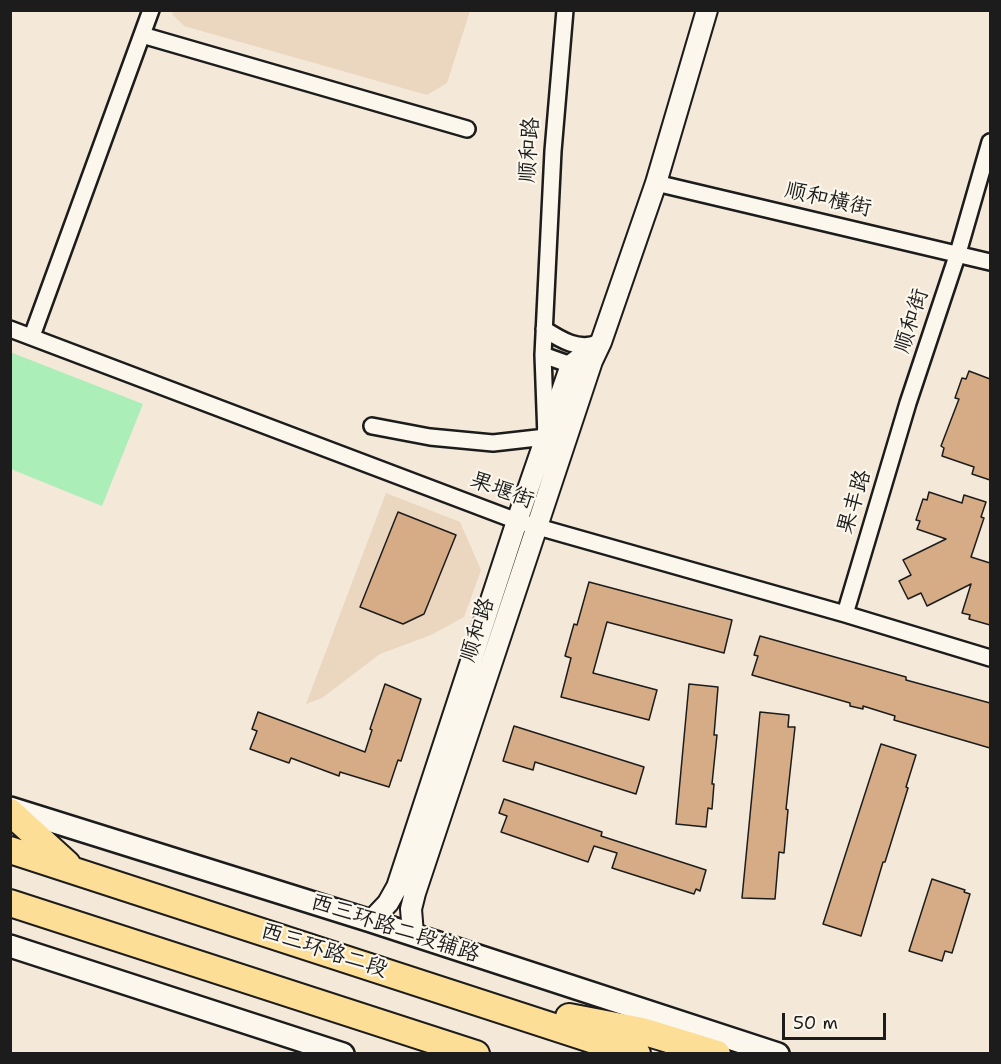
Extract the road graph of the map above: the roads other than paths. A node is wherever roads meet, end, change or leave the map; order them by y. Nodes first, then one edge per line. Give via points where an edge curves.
1 (151, 10) edge
2 (564, 10) edge
3 (707, 10) edge
4 (142, 35) junction
5 (467, 129) dead end
6 (990, 142) edge
7 (656, 183) junction
8 (958, 253) junction
9 (990, 262) edge
10 (10, 329) edge
11 (544, 329) junction
12 (32, 336) junction
13 (601, 342) junction
14 (543, 355) junction
15 (592, 361) junction
16 (572, 365) junction
17 (908, 403) joint
18 (372, 426) dead end
19 (546, 437) junction
20 (517, 521) junction
21 (537, 527) junction
22 (845, 614) junction
23 (990, 658) edge
24 (10, 810) edge
25 (10, 850) edge
26 (74, 870) junction
27 (10, 903) edge
28 (371, 921) junction
29 (413, 934) junction
30 (10, 946) edge
31 (456, 994) junction
32 (440, 1042) junction
33 (343, 1053) edge
34 (465, 1053) edge
35 (476, 1053) edge
36 (637, 1053) edge
37 (717, 1053) edge
38 (778, 1053) edge

1 - 4 street
2 - 11 street, 顺和路
3 - 7 street, 顺和路
4 - 5 street
4 - 12 street
6 - 8 street, 顺和街
7 - 8 street, 顺和横街
7 - 13 street, 顺和路
8 - 9 street, 顺和横街
8 - 17 street, 顺和街
10 - 12 street, 果堰街
11 - 13 street via 587,348
11 - 14 street, 顺和路
12 - 20 street, 果堰街
13 - 15 street, 顺和路
13 - 16 street
14 - 16 street
14 - 19 street, 顺和路
15 - 16 street
15 - 21 street, 顺和路
16 - 19 street, 顺和路
17 - 22 street, 果丰路
18 - 19 street via 493,443
19 - 20 street, 顺和路
20 - 21 street, 果堰街
20 - 28 street, 顺和路 via 397,887
21 - 22 street, 果堰街
21 - 29 street, 顺和路 via 413,901
22 - 23 street, 果堰街
24 - 26 highway
24 - 28 main road, 西三环路二段辅路
25 - 26 highway, 西三环路二段
26 - 31 highway, 西三环路二段
27 - 32 highway
28 - 29 main road, 西三环路二段辅路
29 - 38 main road, 西三环路二段辅路
30 - 33 main road
31 - 36 highway, 西三环路二段
31 - 37 highway via 642,1031
32 - 34 highway
32 - 35 highway

